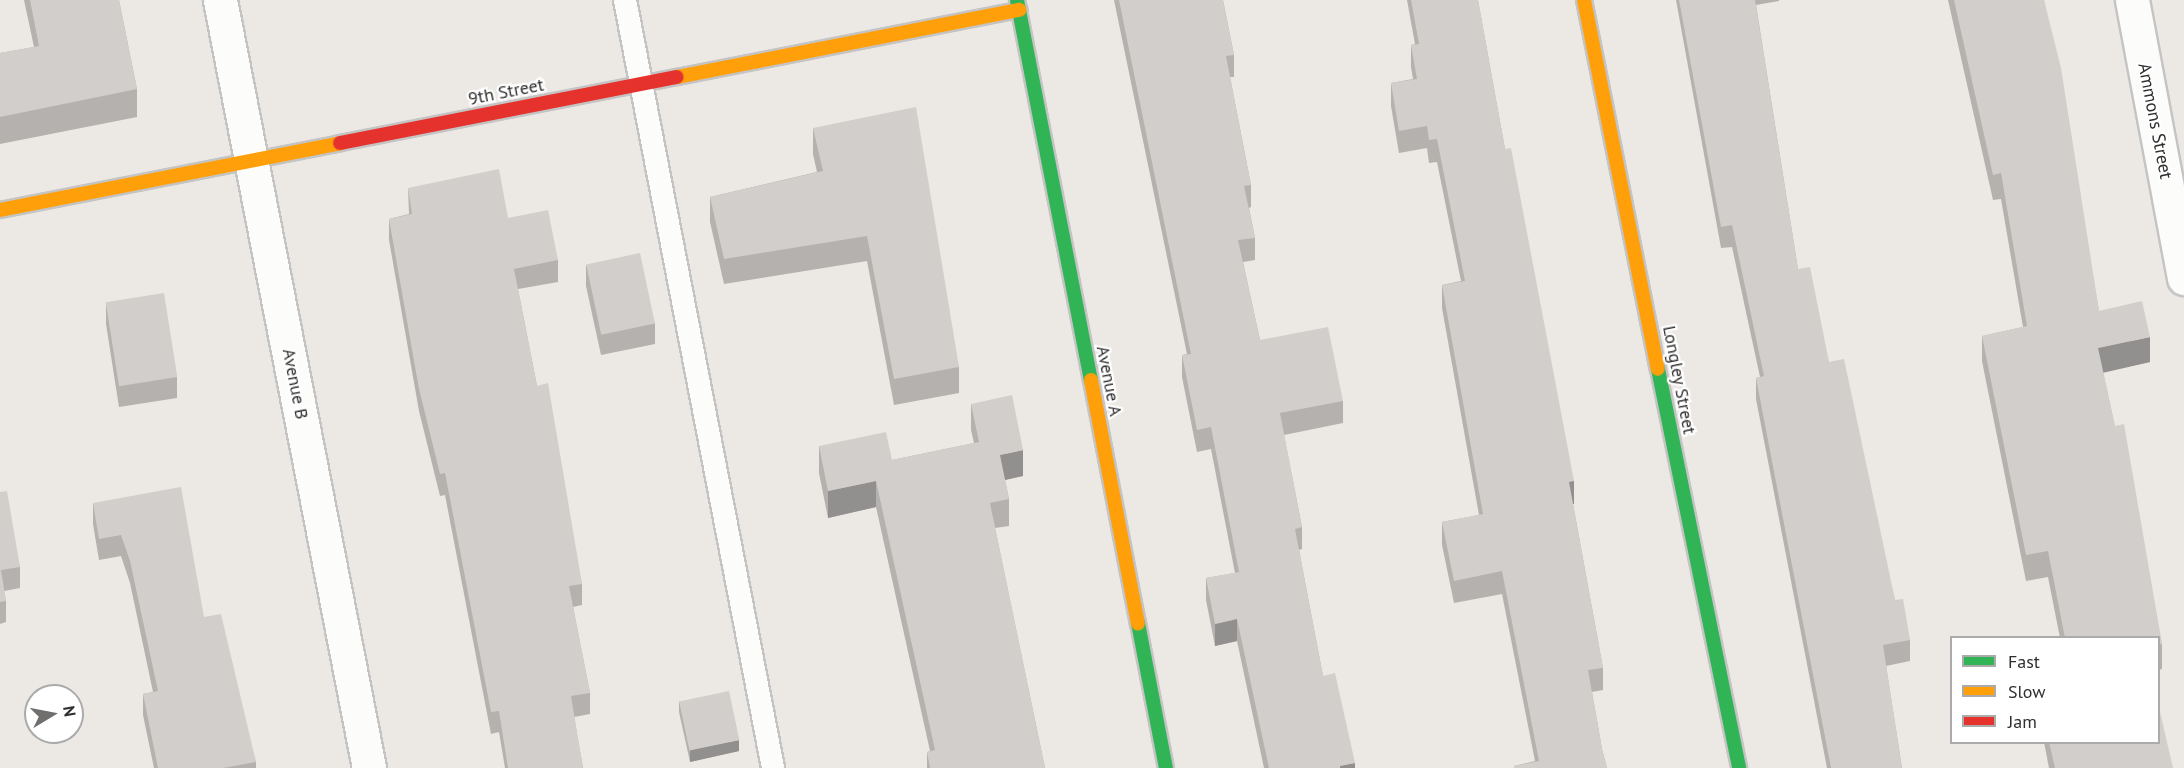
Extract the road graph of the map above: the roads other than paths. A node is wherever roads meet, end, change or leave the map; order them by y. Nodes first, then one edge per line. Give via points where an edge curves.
1 (220, 0) edge
2 (625, 0) edge
3 (1584, 0) edge
4 (2132, 0) edge
5 (1018, 5) edge
6 (641, 84) junction
7 (251, 160) junction
8 (0, 210) edge
9 (2184, 278) edge
10 (369, 768) edge
11 (772, 768) edge
12 (1166, 768) edge
13 (1739, 768) edge

1 - 7 street, Avenue B
2 - 6 lane
3 - 13 street, Longley Street
4 - 9 street, Ammons Street
5 - 6 street, 9th Street
5 - 12 street, Avenue A
6 - 7 street, 9th Street
6 - 11 lane
7 - 8 street, 9th Street
7 - 10 street, Avenue B

